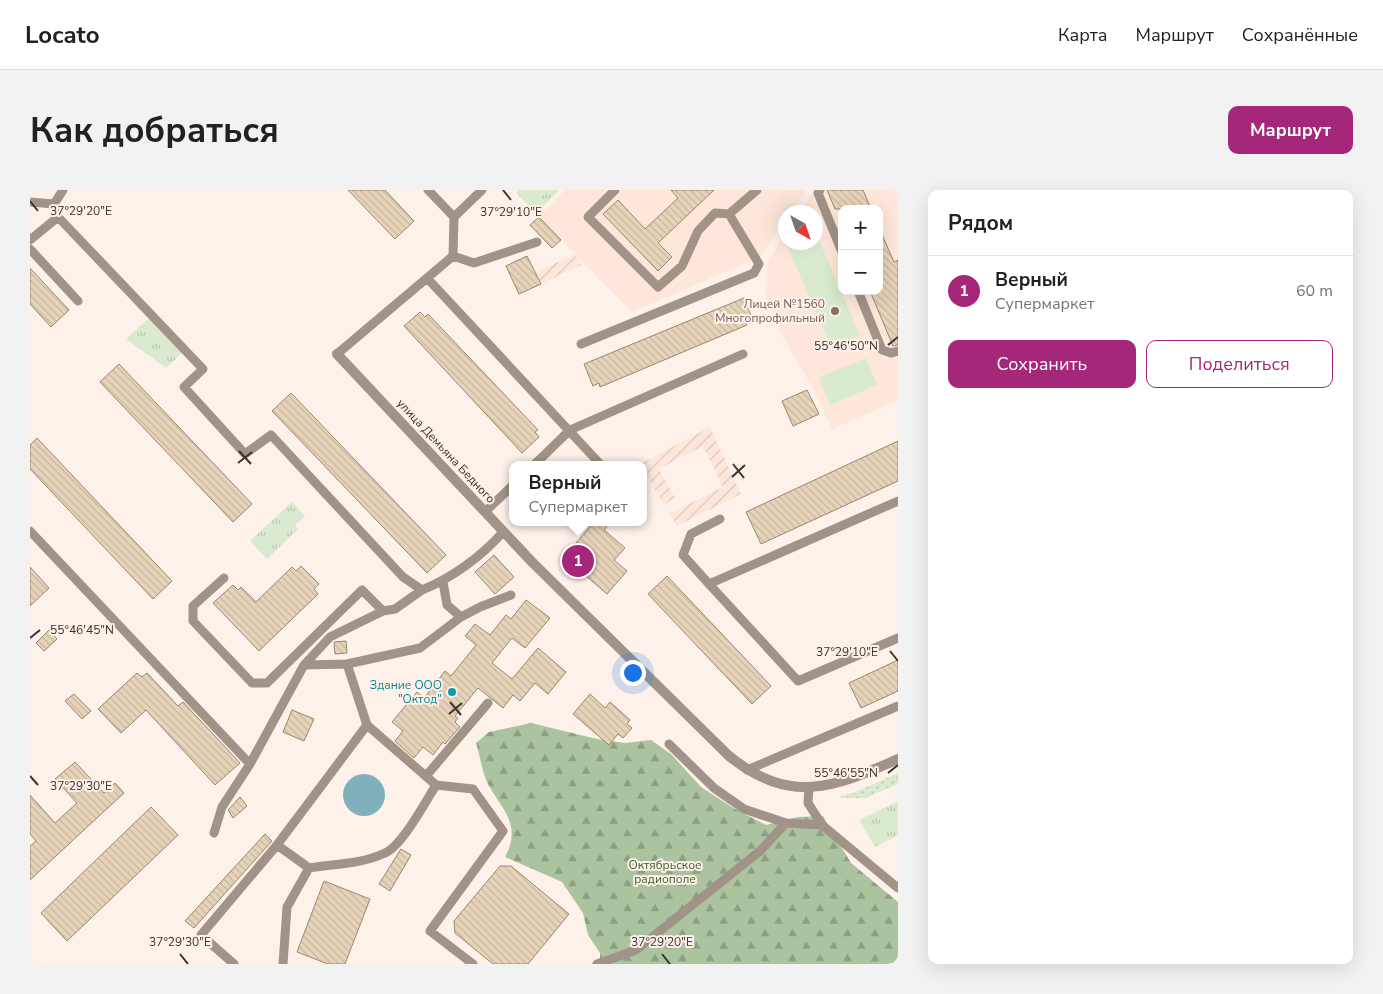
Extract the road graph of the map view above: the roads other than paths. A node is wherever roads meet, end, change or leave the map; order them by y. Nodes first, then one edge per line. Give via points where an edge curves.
1 (63, 190) edge
2 (428, 190) edge
3 (482, 190) edge
4 (615, 190) edge
5 (757, 190) edge
6 (820, 190) edge
7 (30, 202) edge
8 (54, 204) junction
9 (729, 214) junction
10 (58, 217) junction
11 (454, 217) junction
12 (30, 240) edge
13 (536, 242) dead end
14 (30, 249) edge
15 (841, 250) edge
16 (453, 256) junction
17 (426, 278) junction
18 (860, 295) edge
19 (78, 301) dead end
20 (582, 344) dead end
21 (898, 350) edge
22 (337, 354) joint
23 (743, 354) dead end
24 (570, 430) junction
25 (538, 461) edge
26 (597, 461) edge
27 (509, 489) edge
28 (898, 501) edge
29 (485, 512) junction
30 (720, 519) dead end
31 (30, 531) edge
32 (504, 532) junction
33 (224, 578) dead end
34 (443, 582) junction
35 (709, 584) junction
36 (422, 590) junction
37 (511, 595) dead end
38 (383, 611) junction
39 (461, 617) junction
40 (898, 638) edge
41 (347, 664) junction
42 (304, 665) junction
43 (488, 703) dead end
44 (898, 706) edge
45 (366, 725) junction
46 (669, 744) dead end
47 (898, 759) edge
48 (250, 764) junction
49 (747, 770) junction
50 (426, 776) junction
51 (436, 785) junction
52 (809, 787) junction
53 (786, 823) junction
54 (822, 825) junction
55 (214, 833) dead end
56 (277, 845) junction
57 (309, 868) junction
58 (898, 888) edge
59 (234, 964) edge
60 (283, 964) edge
61 (473, 964) edge
62 (597, 964) edge

1 - 8 lane
2 - 11 lane
3 - 11 lane
4 - 9 lane via 588,218 658,287 682,266 698,231 716,213
5 - 9 lane
6 - 15 lane via 818,193
7 - 8 lane
8 - 10 lane
9 - 20 lane via 759,264 754,273
10 - 12 lane
10 - 36 lane via 203,369 184,387 245,454 271,435 403,577
11 - 16 lane
13 - 16 lane via 474,263
14 - 19 lane
16 - 17 lane
17 - 22 lane
17 - 24 lane
18 - 21 lane via 882,350 891,353
22 - 29 street, улица Демьяна Бедного
23 - 24 lane
24 - 25 lane
24 - 26 lane
27 - 29 lane
28 - 35 lane
29 - 32 street, улица Демьяна Бедного
30 - 35 lane via 691,534 682,555
31 - 48 lane
32 - 34 lane
32 - 49 street, улица Демьяна Бедного via 594,625
33 - 38 lane via 193,606 193,621 252,682 267,683 362,590
34 - 36 lane
34 - 39 lane via 447,605
35 - 40 lane via 798,681
36 - 38 lane via 395,609
37 - 39 lane
38 - 42 lane via 330,638
39 - 41 lane via 420,648
41 - 42 lane
41 - 45 lane
42 - 48 lane
43 - 50 lane
44 - 49 lane
45 - 50 lane
45 - 56 lane
46 - 53 lane via 714,788 744,809
47 - 52 street, улица Демьяна Бедного via 848,780 825,787
48 - 55 lane via 222,806
49 - 52 street, улица Демьяна Бедного via 780,784
50 - 51 lane
51 - 57 lane via 407,831 387,853
51 - 61 lane via 473,789 504,831 430,931
52 - 54 lane via 808,803
53 - 54 lane
53 - 62 lane via 760,851 636,950
54 - 58 lane
56 - 57 lane
56 - 59 lane via 201,935
57 - 60 lane via 287,907

